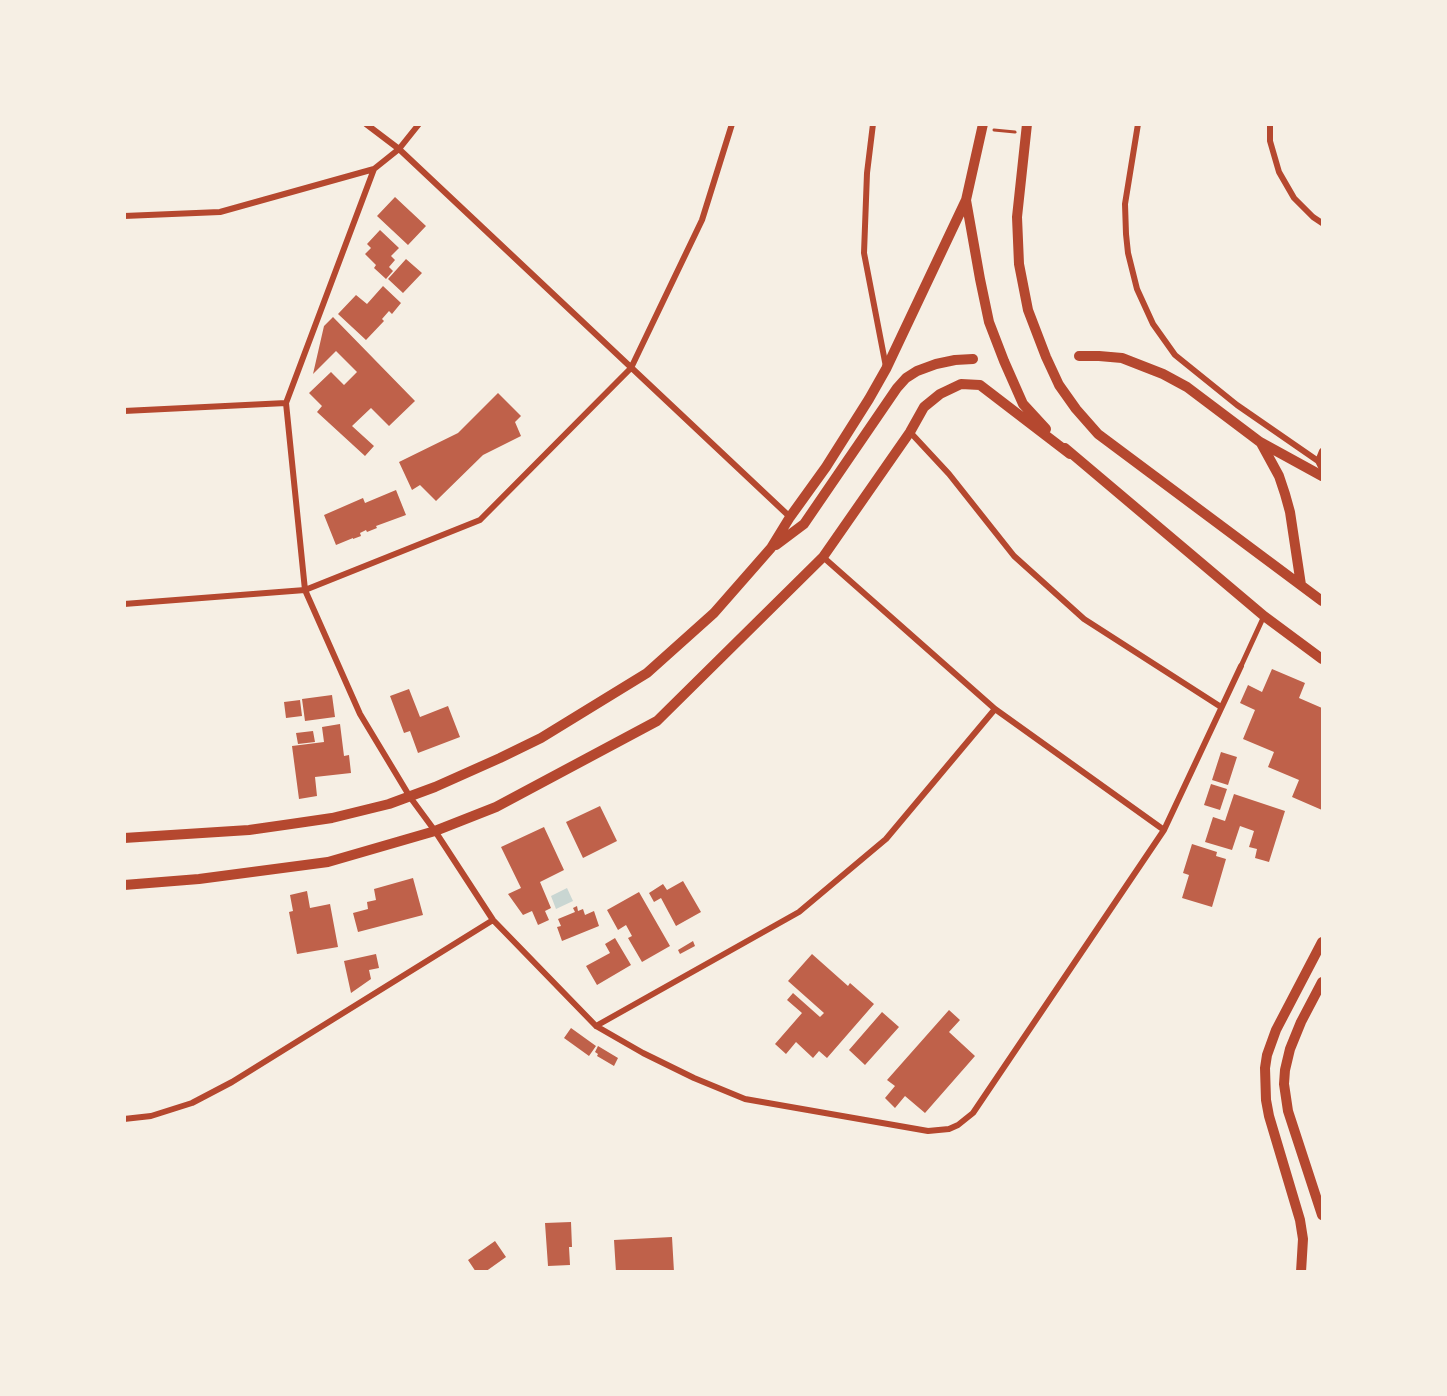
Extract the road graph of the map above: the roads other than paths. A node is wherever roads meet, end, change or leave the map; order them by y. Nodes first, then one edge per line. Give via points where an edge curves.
1 (366, 124) edge
2 (418, 124) edge
3 (732, 124) edge
4 (873, 124) edge
5 (1138, 124) edge
6 (1270, 124) edge
7 (982, 126) edge
8 (1026, 129) edge
9 (399, 149) junction
10 (374, 169) junction
11 (966, 200) junction
12 (124, 216) edge
13 (1323, 223) edge
14 (1078, 356) dead end
15 (973, 359) dead end
16 (631, 368) junction
17 (886, 369) junction
18 (286, 403) junction
19 (124, 411) edge
20 (910, 432) junction
21 (1260, 442) junction
22 (1323, 451) edge
23 (1070, 454) junction
24 (1318, 461) junction
25 (1323, 469) edge
26 (1323, 476) edge
27 (790, 517) junction
28 (771, 548) junction
29 (823, 557) junction
30 (1301, 585) junction
31 (305, 590) junction
32 (1323, 601) edge
33 (124, 604) edge
34 (1264, 616) junction
35 (1323, 659) edge
36 (1241, 666) joint
37 (1221, 707) junction
38 (995, 709) junction
39 (410, 797) junction
40 (1164, 830) junction
41 (435, 831) junction
42 (124, 838) edge
43 (124, 885) edge
44 (493, 920) junction
45 (1323, 942) edge
46 (1323, 982) edge
47 (596, 1026) junction
48 (124, 1119) edge
49 (1323, 1215) edge
50 (1301, 1272) edge

1 - 9 street
2 - 9 street
3 - 16 street via 702,220
4 - 17 street via 864,253
5 - 24 street via 1125,204 1126,234 1137,289 1153,324 1175,355 1237,405
6 - 13 street via 1273,157 1286,187 1303,208
7 - 11 main road
8 - 30 main road via 1017,217 1019,264 1028,310 1059,385 1098,434
9 - 10 street
9 - 16 street
10 - 12 street via 220,212
10 - 18 street
11 - 17 main road
11 - 23 main road via 989,321 1004,361 1023,405
14 - 21 main road via 1122,358 1163,374 1187,387
15 - 28 main road via 936,364 906,378 804,524
16 - 27 street
16 - 31 street via 480,520
17 - 27 main road
18 - 19 street
18 - 31 street
20 - 23 main road via 924,407 940,394 961,384 980,385
20 - 29 main road
20 - 37 street via 1014,556 1084,620
21 - 26 main road
21 - 30 main road via 1285,494
22 - 24 street
23 - 34 main road
24 - 25 street
27 - 28 main road
28 - 39 main road via 714,613 646,673 541,738
29 - 38 street
29 - 41 main road via 657,721 496,807
30 - 32 main road
31 - 33 street
31 - 39 street via 360,714
34 - 35 main road
34 - 36 street
36 - 37 street
37 - 40 street
38 - 40 street
38 - 47 street via 886,839 799,912
39 - 41 street
39 - 42 main road via 291,824
40 - 47 street via 973,1113 948,1129 928,1131 746,1099 694,1078
41 - 43 main road via 328,862
41 - 44 street
44 - 47 street
44 - 48 street via 232,1082 192,1103 151,1116
45 - 50 main road via 1276,1030 1265,1068 1269,1116 1300,1220
46 - 49 main road via 1290,1049 1284,1083 1288,1111

